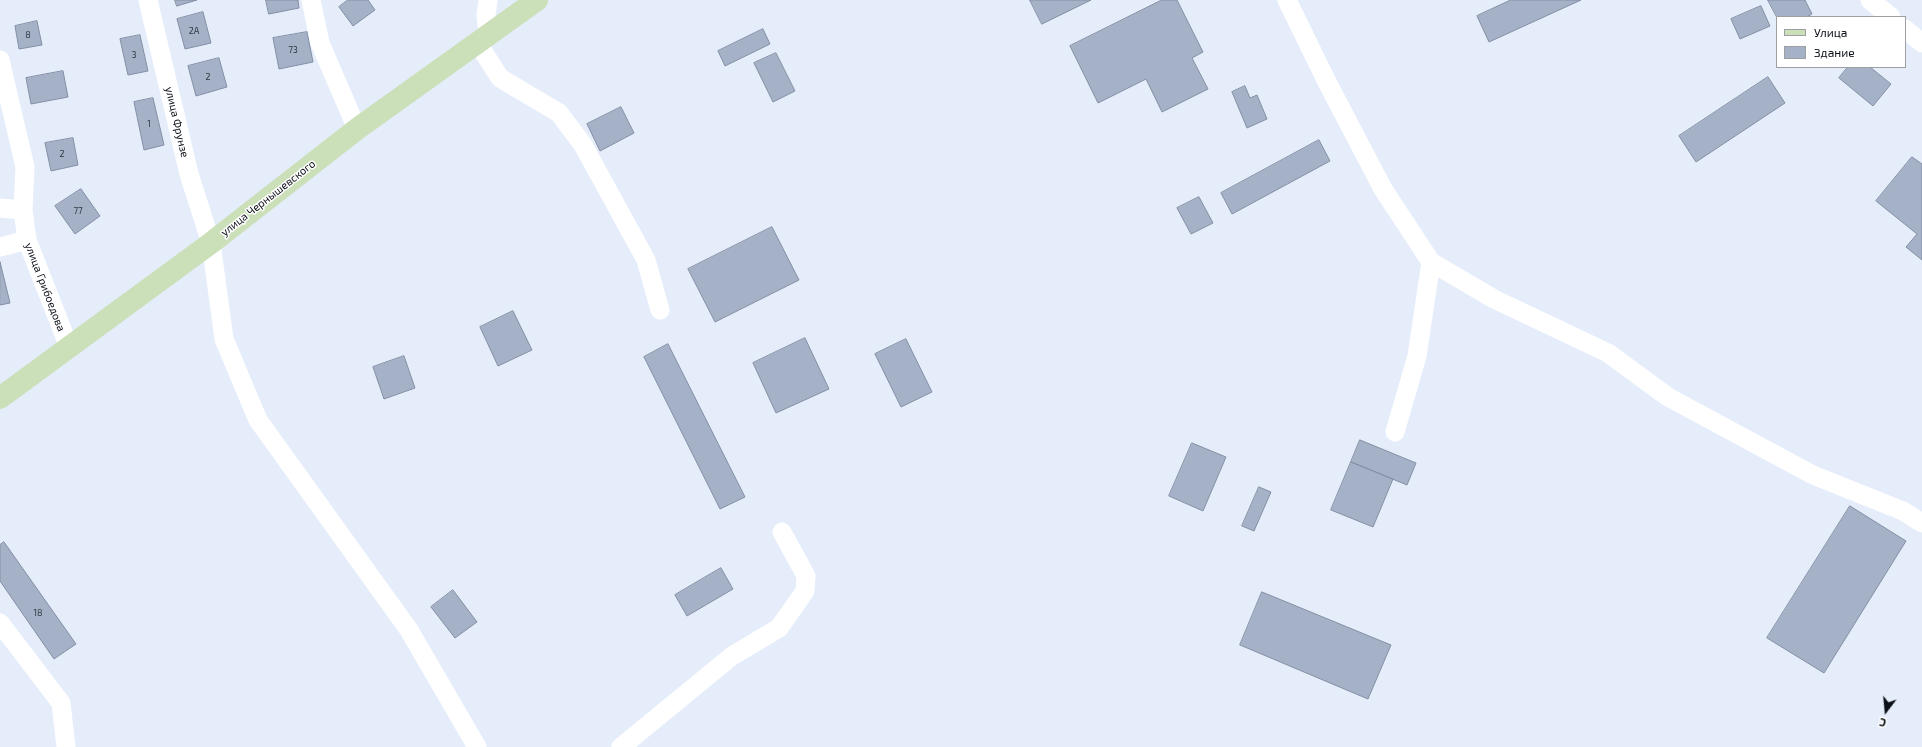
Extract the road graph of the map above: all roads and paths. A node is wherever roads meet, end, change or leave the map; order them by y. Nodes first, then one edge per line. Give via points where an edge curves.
1 (148, 0) edge
2 (311, 0) edge
3 (488, 0) edge
4 (537, 0) edge
5 (1287, 0) edge
6 (1870, 0) edge
7 (1890, 16) edge
8 (1906, 30) edge
9 (483, 38) junction
10 (1922, 43) edge
11 (0, 60) edge
12 (357, 129) junction
13 (0, 208) edge
14 (23, 210) junction
15 (27, 240) junction
16 (211, 243) junction
17 (0, 247) edge
18 (1431, 262) junction
19 (660, 310) dead end
20 (69, 347) junction
21 (0, 398) edge
22 (1395, 432) dead end
23 (1922, 523) edge
24 (782, 532) dead end
25 (0, 623) edge
26 (66, 747) edge
27 (477, 747) edge
28 (621, 747) edge

1 - 16 street, улица Фрунзе via 189,174
2 - 12 street via 320,43
3 - 9 street
4 - 9 main road, улица Чернышевского
5 - 18 street via 1383,189
6 - 7 street
8 - 10 street
9 - 12 main road, улица Чернышевского
9 - 19 street via 500,78 559,114 584,145 646,260
11 - 14 street, улица Грибоедова via 25,167
12 - 16 main road, улица Чернышевского
13 - 14 street
14 - 15 street, улица Грибоедова
15 - 17 street
15 - 20 street, улица Грибоедова
16 - 20 main road, улица Чернышевского
16 - 27 street, улица Фрунзе via 224,339 258,420 409,630
18 - 22 street via 1417,356
18 - 23 street via 1494,299 1608,353 1668,397 1813,475 1903,511
20 - 21 main road, улица Чернышевского
24 - 28 street via 806,576 804,591 779,628 732,656
25 - 26 street via 61,703

